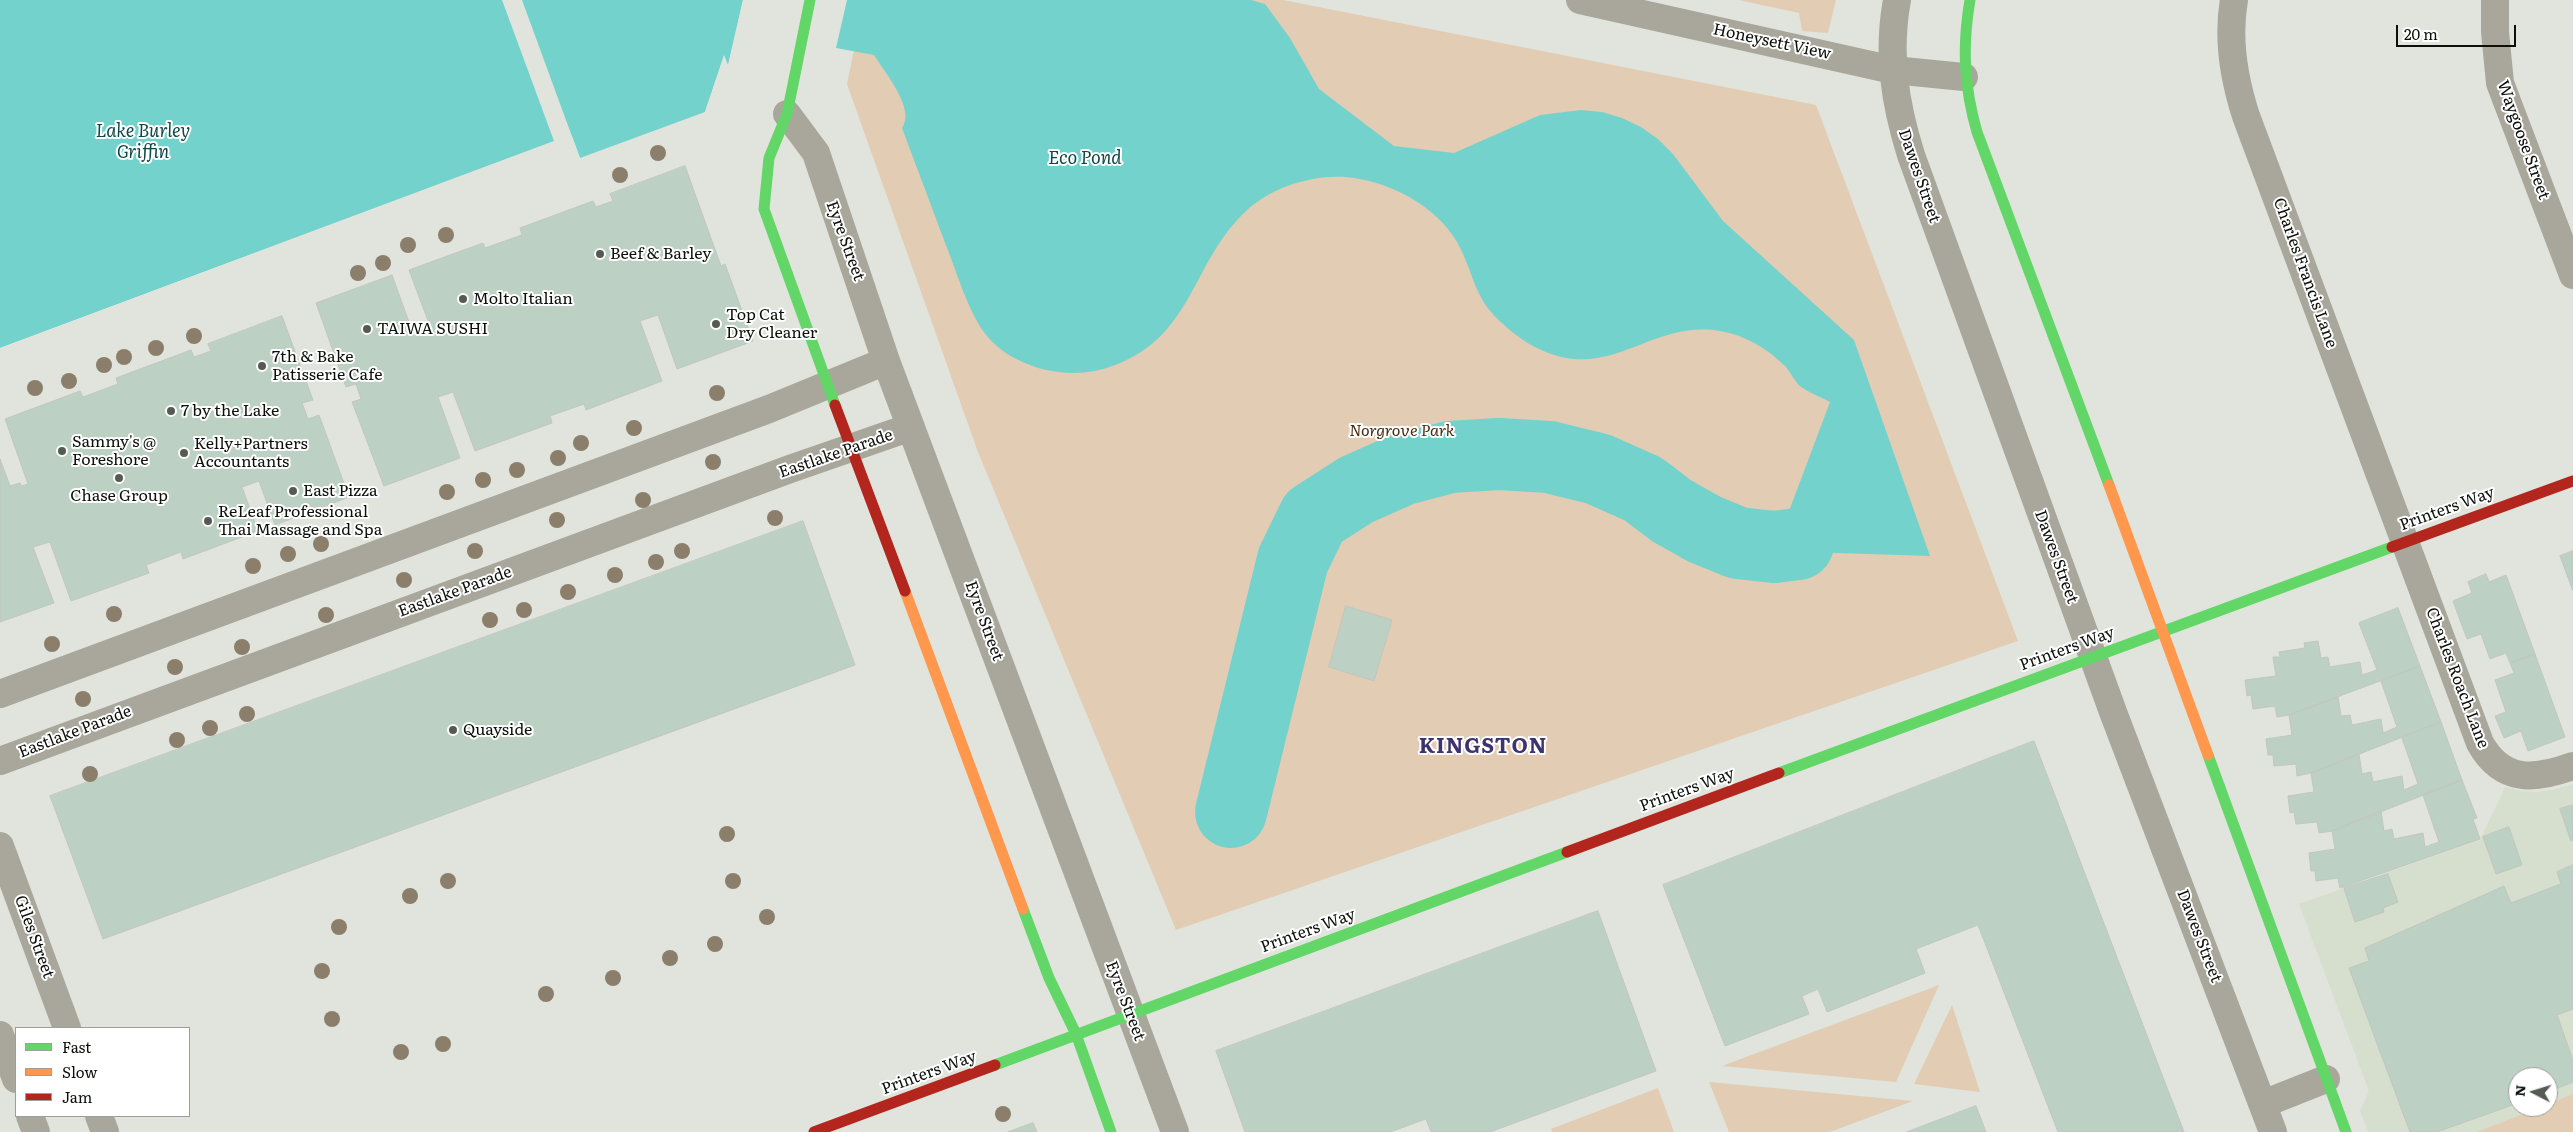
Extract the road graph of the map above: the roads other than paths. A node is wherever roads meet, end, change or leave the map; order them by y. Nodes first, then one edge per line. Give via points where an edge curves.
1 (810, 0) edge
2 (1580, 0) edge
3 (1897, 0) edge
4 (1970, 0) edge
5 (2234, 0) edge
6 (2495, 0) edge
7 (1893, 70) junction
8 (1964, 77) junction
9 (787, 114) junction
10 (2573, 275) edge
11 (886, 361) junction
12 (828, 386) junction
13 (911, 427) junction
14 (851, 447) junction
15 (2573, 481) edge
16 (2405, 541) junction
17 (2163, 630) junction
18 (2093, 657) junction
19 (0, 694) edge
20 (0, 761) edge
21 (2573, 766) edge
22 (0, 846) edge
23 (1130, 1014) junction
24 (67, 1027) edge
25 (1076, 1034) junction
26 (0, 1035) edge
27 (15, 1075) edge
28 (2326, 1079) junction
29 (2263, 1104) junction
30 (30, 1117) edge
31 (99, 1117) edge
32 (36, 1132) edge
33 (105, 1132) edge
34 (814, 1132) edge
35 (1111, 1132) edge
36 (1175, 1132) edge
37 (2273, 1132) edge
38 (2346, 1132) edge

1 - 9 street
2 - 7 street, Honeysett View
3 - 7 street, Dawes Street via 1892,38
4 - 8 street via 1963,49
5 - 16 street, Charles Francis Lane via 2232,50 2244,109
6 - 10 street, Waygoose Street via 2494,32 2500,83
7 - 8 street, Honeysett View
7 - 18 street, Dawes Street via 1897,104 1911,155
8 - 17 street via 1977,132
9 - 11 street, Eyre Street via 816,153
9 - 12 street via 769,158 764,209
11 - 12 street
11 - 13 street, Eyre Street
12 - 14 street
12 - 19 street
13 - 14 street, Eastlake Parade
13 - 23 street, Eyre Street
14 - 20 street, Eastlake Parade
14 - 25 street via 1049,978
15 - 16 street, Printers Way
16 - 17 street, Printers Way
16 - 21 street, Charles Roach Lane via 2486,753 2507,771 2528,776
17 - 18 street, Printers Way
17 - 28 street
18 - 23 street, Printers Way
18 - 29 street, Dawes Street
22 - 24 street, Giles Street
23 - 25 street, Printers Way
23 - 36 street, Eyre Street
25 - 34 street, Printers Way
25 - 35 street
26 - 27 street
28 - 29 street
28 - 38 street
29 - 37 street, Dawes Street
30 - 32 street
31 - 33 street

